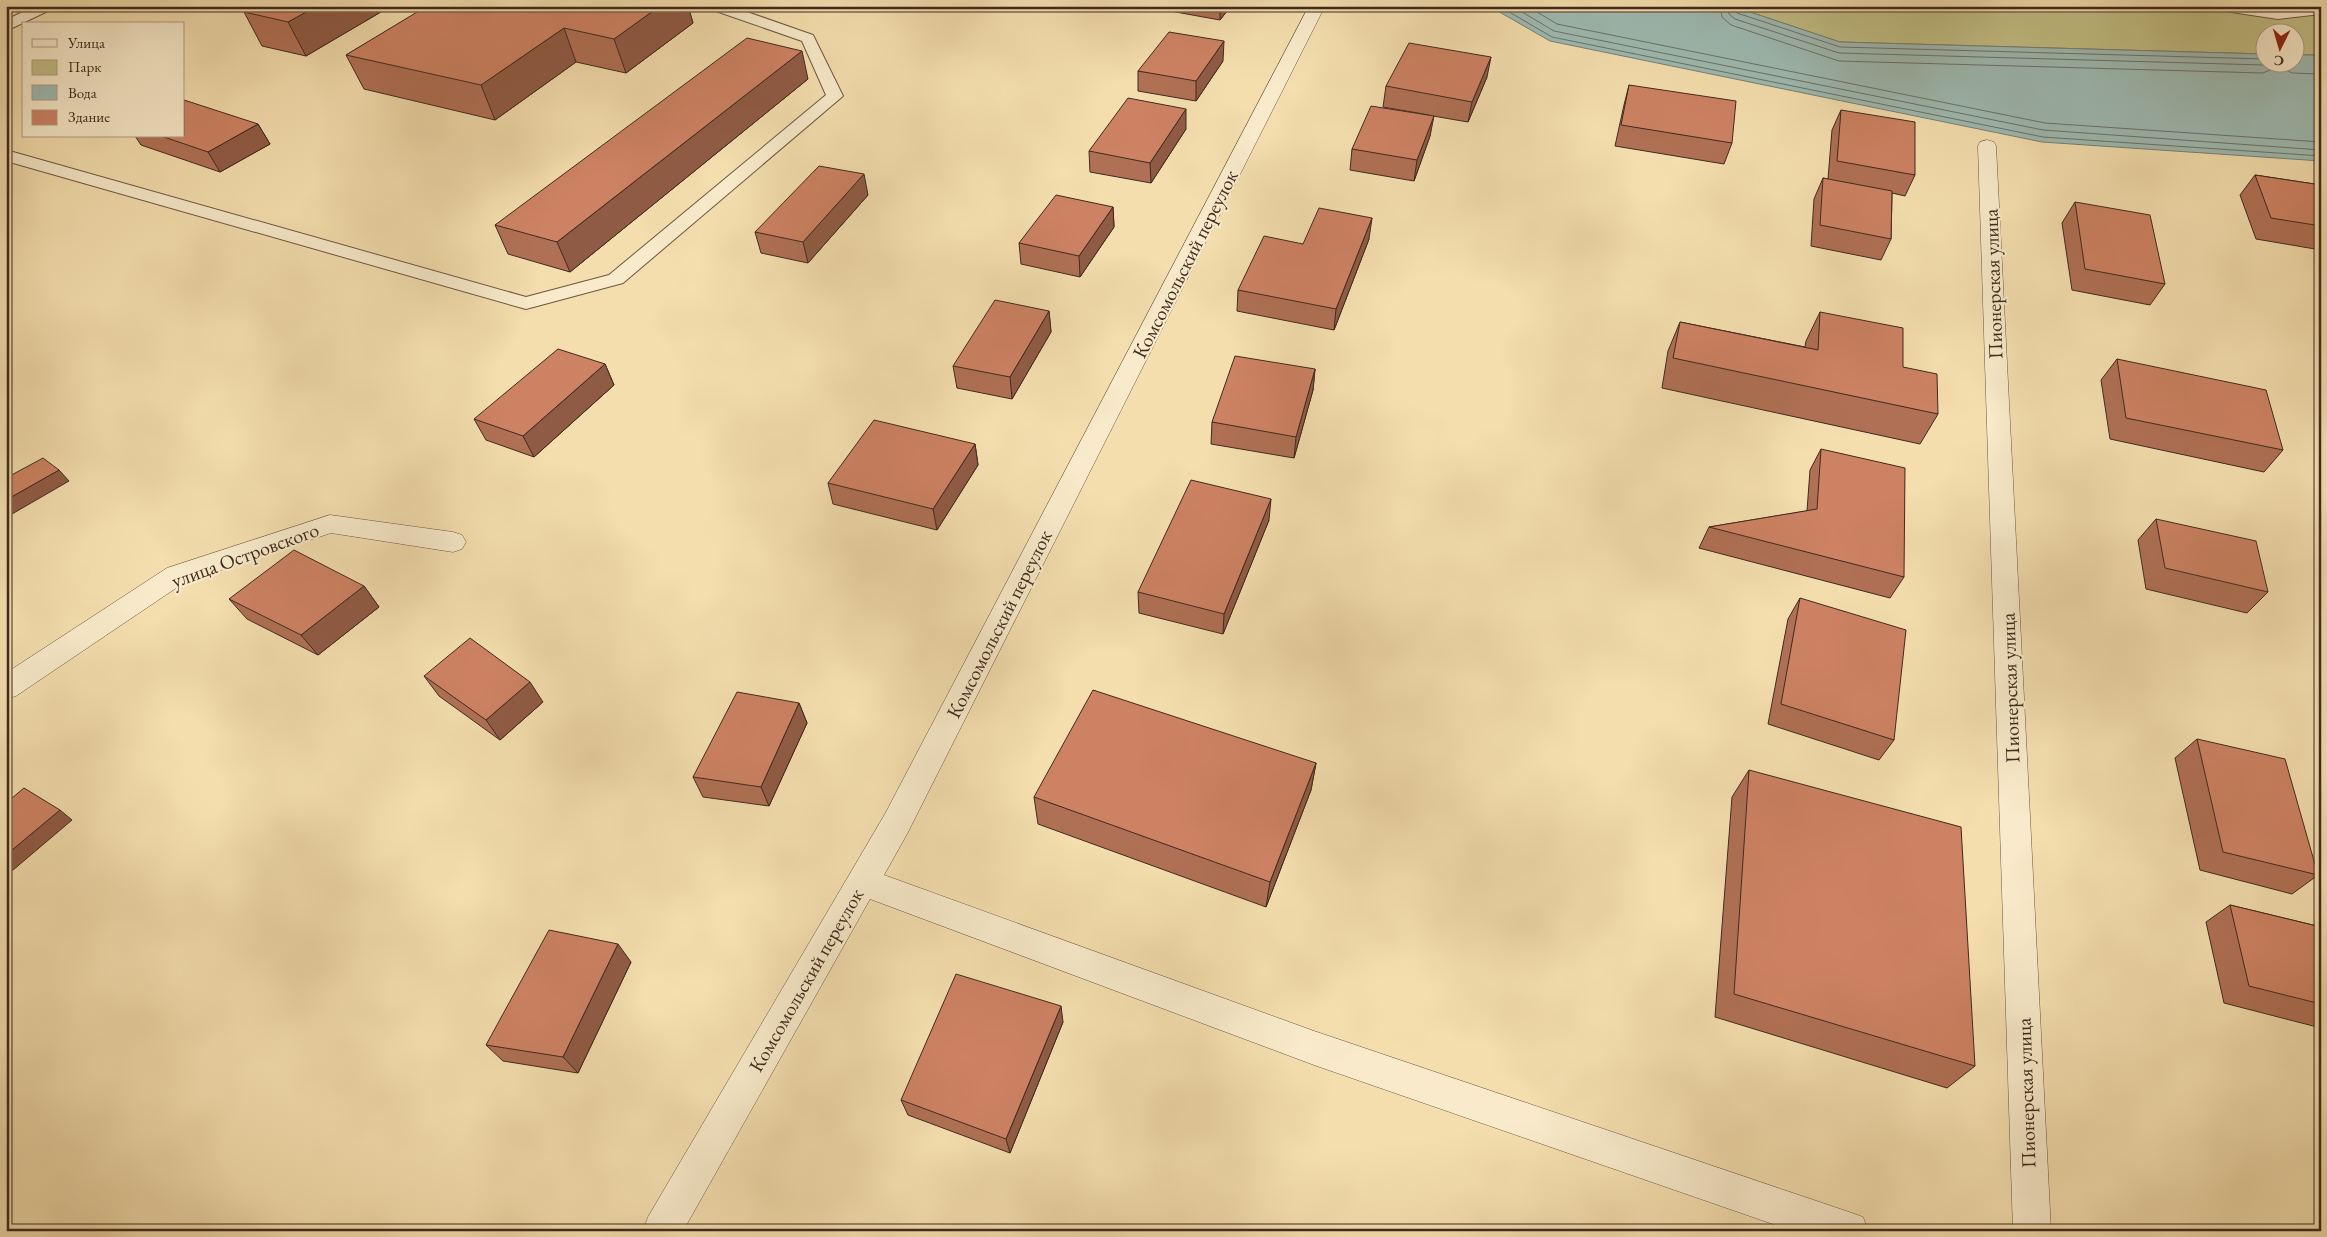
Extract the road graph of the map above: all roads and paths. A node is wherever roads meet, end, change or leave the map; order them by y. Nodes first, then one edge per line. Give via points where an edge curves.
1 (46, 6) edge
2 (715, 6) edge
3 (1317, 6) edge
4 (2218, 6) edge
5 (2321, 9) edge
6 (6, 26) edge
7 (1987, 146) dead end
8 (6, 155) edge
9 (453, 542) dead end
10 (6, 688) edge
11 (862, 882) junction
12 (662, 1231) edge
13 (1849, 1231) edge
14 (2032, 1231) edge

1 - 6 lane
2 - 8 lane via 808,38 835,96 616,279 526,303
3 - 11 street, Комсомольский переулок via 905,806
4 - 5 lane via 2278,14
7 - 14 street, Пионерская улица
9 - 10 street, улица Островского via 330,524 176,575
11 - 12 street, Комсомольский переулок
11 - 13 street via 1314,1048

